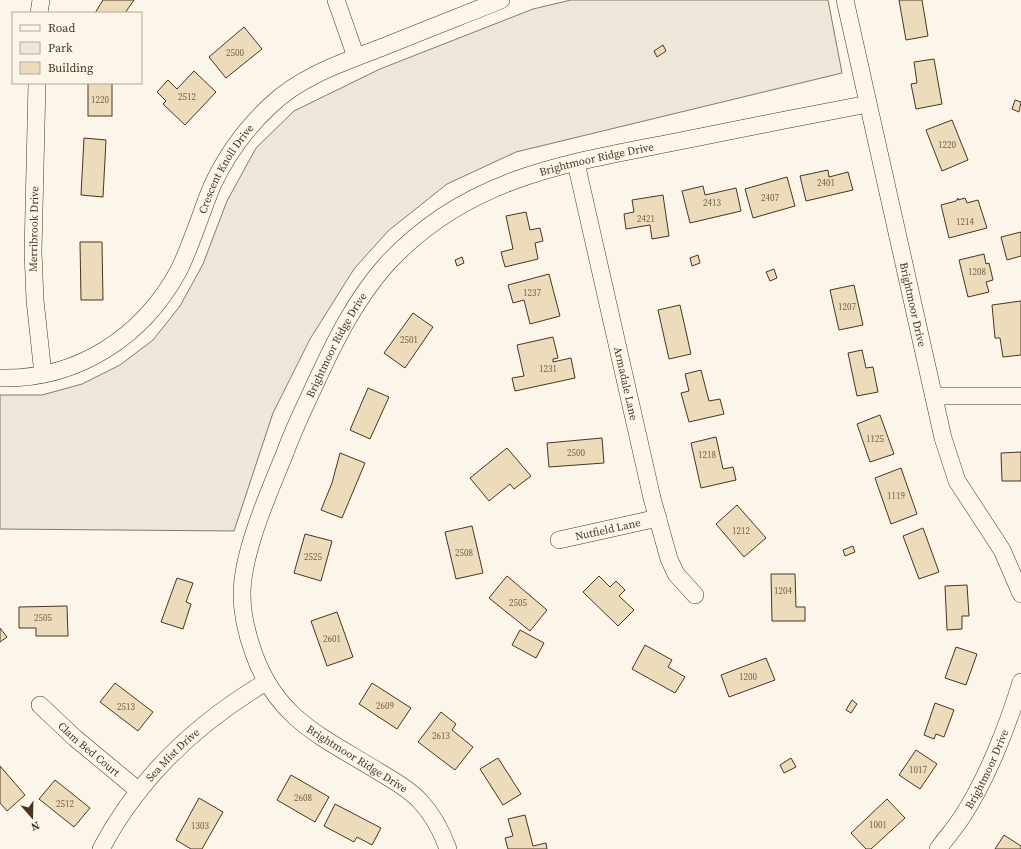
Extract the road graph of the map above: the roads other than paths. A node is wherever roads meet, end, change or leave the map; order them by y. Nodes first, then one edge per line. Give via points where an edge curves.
1 (41, 0) edge
2 (336, 0) edge
3 (501, 0) edge
4 (845, 0) edge
5 (39, 12) edge
6 (356, 58) junction
7 (37, 84) edge
8 (868, 104) junction
9 (576, 163) junction
10 (43, 374) junction
11 (0, 378) edge
12 (934, 396) junction
13 (1021, 396) edge
14 (658, 518) junction
15 (558, 540) dead end
16 (1021, 594) edge
17 (695, 595) dead end
18 (266, 682) junction
19 (1021, 682) edge
20 (40, 705) dead end
21 (139, 791) junction
22 (101, 849) edge
23 (448, 849) edge
24 (938, 849) edge

1 - 5 street
2 - 6 street
3 - 6 street, Crescent Knoll Drive
4 - 8 street, Brightmoor Drive
6 - 10 street, Crescent Knoll Drive via 324,70 288,92 272,104 239,140 213,184 179,269 165,292 134,330 90,359
7 - 10 street, Merribrook Drive via 33,252
8 - 9 street, Brightmoor Ridge Drive
8 - 12 street, Brightmoor Drive
9 - 14 street, Armadale Lane
9 - 18 street, Brightmoor Ridge Drive via 517,178 474,197 435,220 386,265 348,318 293,431 266,500 244,573 242,593 248,635 254,657
10 - 11 street, Crescent Knoll Drive
12 - 13 street
12 - 16 street, Brightmoor Drive via 943,438 957,481 1002,550
14 - 15 street, Nutfield Lane
14 - 17 street, Armadale Lane via 676,574
18 - 21 street, Sea Mist Drive via 233,701 208,720 165,759
18 - 23 street, Brightmoor Ridge Drive via 289,713 314,734 407,790 421,802 434,819
19 - 24 street, Brightmoor Drive via 975,793
20 - 21 street, Clam Bed Court
21 - 22 street, Sea Mist Drive

